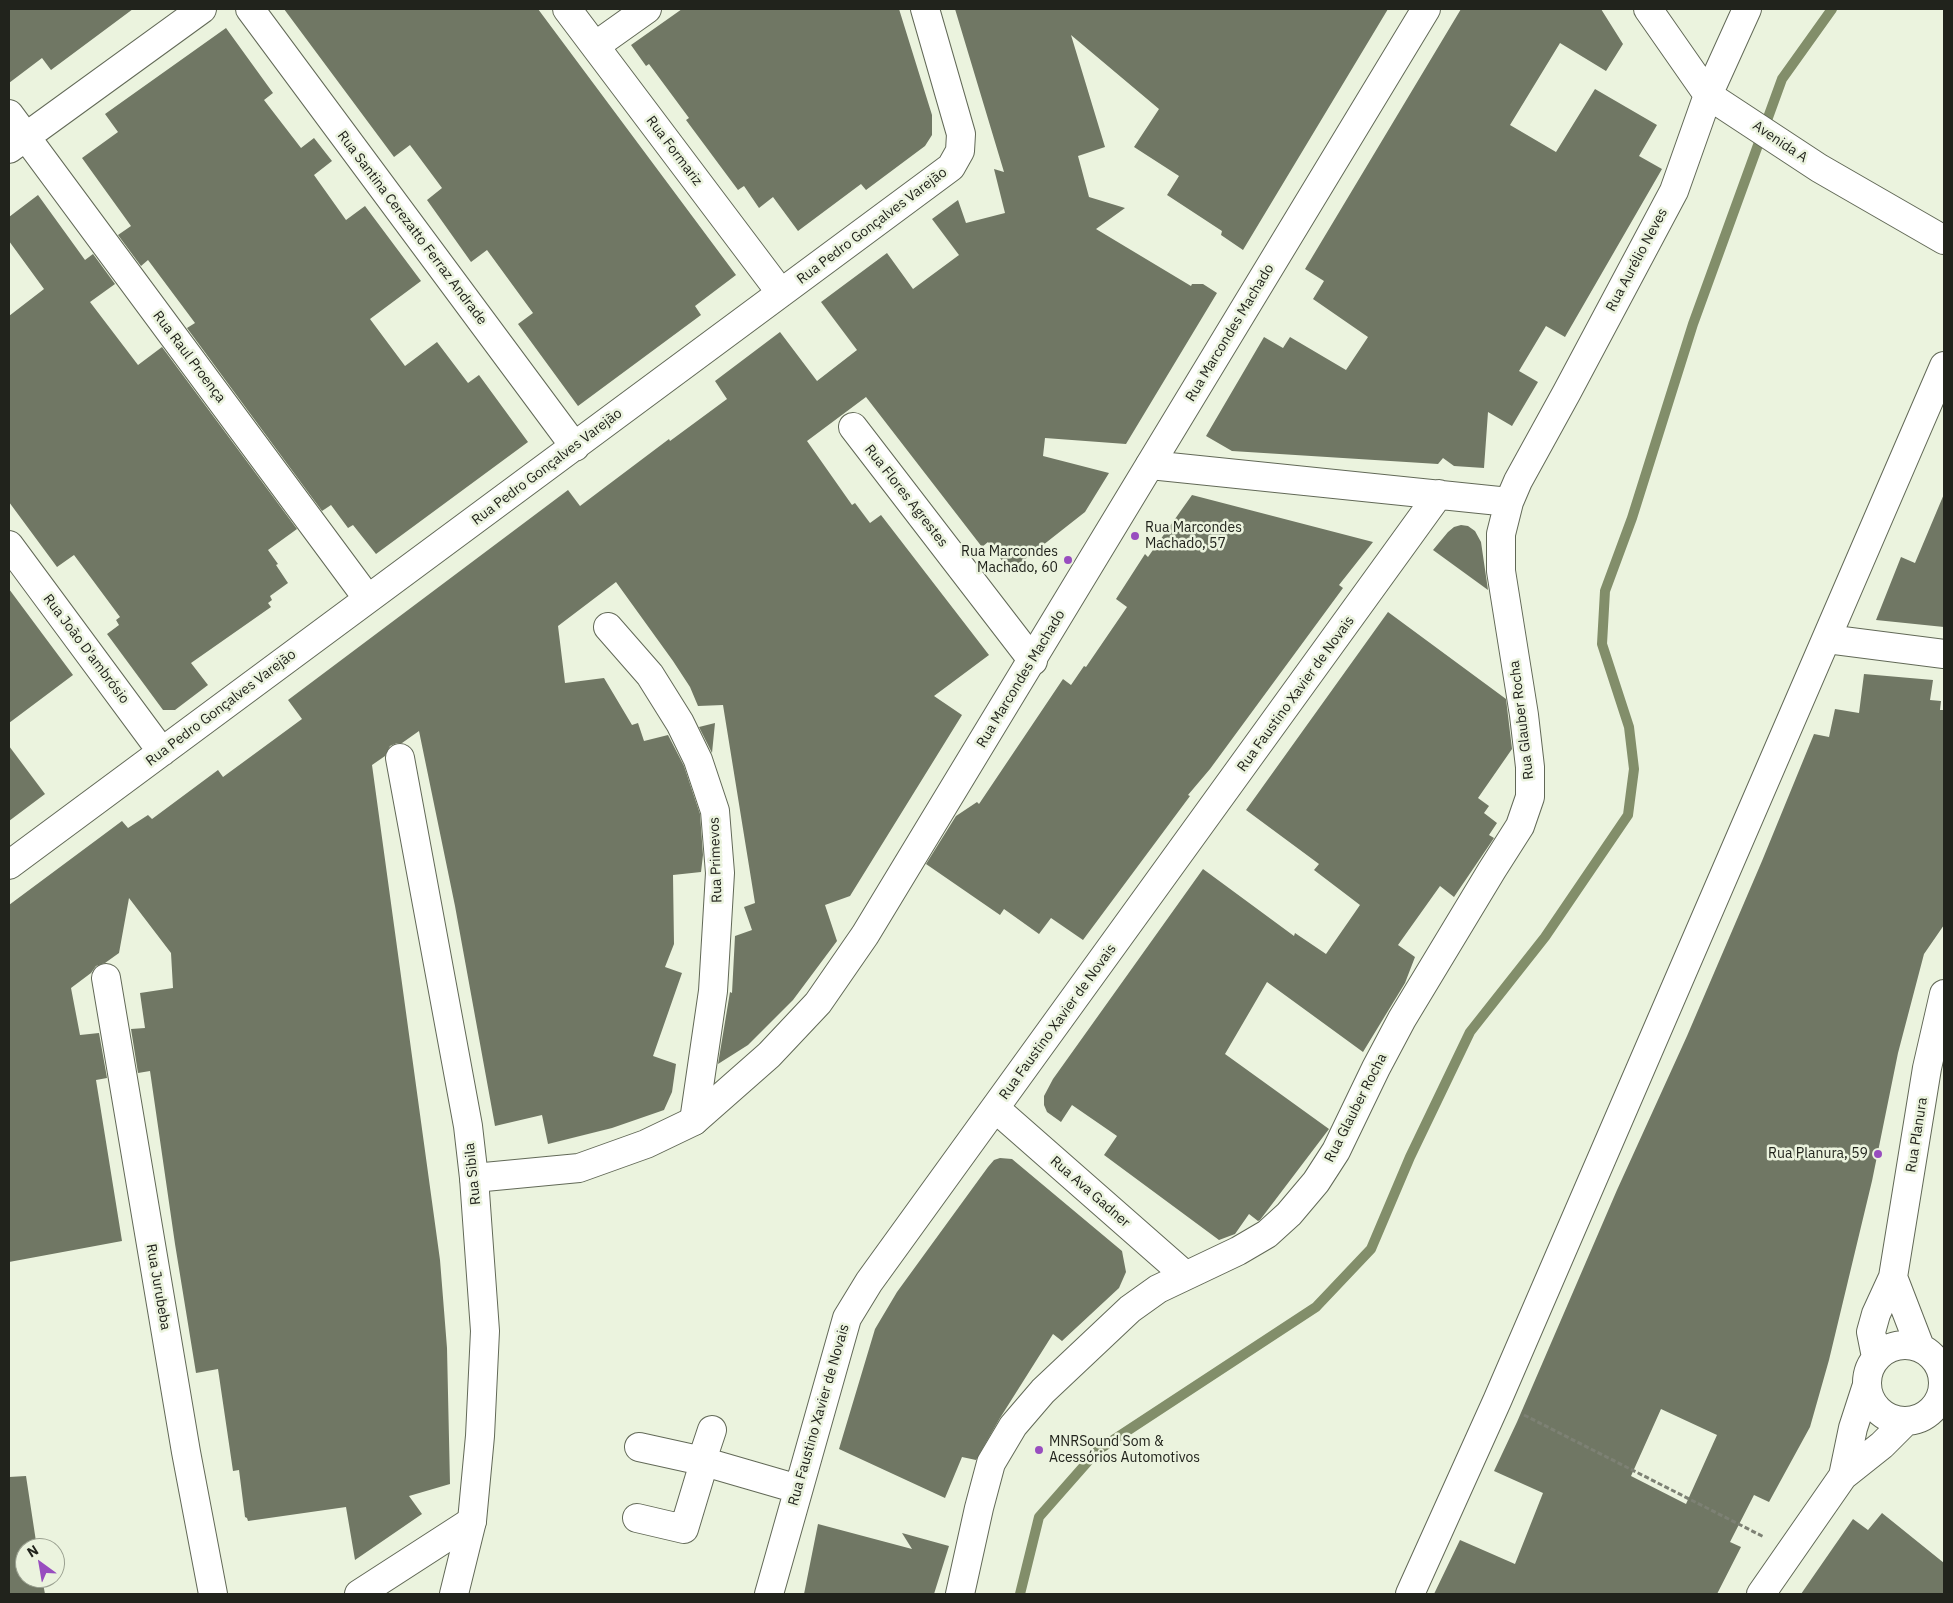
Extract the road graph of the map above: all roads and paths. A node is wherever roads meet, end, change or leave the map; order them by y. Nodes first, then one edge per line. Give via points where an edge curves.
1 (202, 9) edge
2 (250, 9) edge
3 (567, 9) edge
4 (647, 9) edge
5 (925, 9) edge
6 (1426, 9) edge
7 (1648, 9) edge
8 (1747, 9) edge
9 (595, 46) junction
10 (1708, 95) junction
11 (9, 114) edge
12 (17, 142) edge
13 (1944, 240) edge
14 (782, 293) junction
15 (1944, 366) edge
16 (853, 427) dead end
17 (575, 447) junction
18 (1150, 465) junction
19 (1440, 494) junction
20 (1509, 502) junction
21 (9, 545) edge
22 (368, 599) junction
23 (608, 627) dead end
24 (1827, 638) junction
25 (1944, 654) edge
26 (1033, 661) junction
27 (162, 752) junction
28 (400, 758) dead end
29 (9, 865) edge
30 (106, 978) dead end
31 (1944, 994) edge
32 (996, 1109) junction
33 (694, 1121) junction
34 (474, 1178) junction
35 (1185, 1275) junction
36 (1893, 1277) junction
37 (1931, 1348) edge
38 (1876, 1357) junction
39 (1866, 1388) junction
40 (1943, 1394) edge
41 (1497, 1401) junction
42 (1906, 1421) junction
43 (712, 1430) dead end
44 (639, 1446) dead end
45 (703, 1462) junction
46 (1843, 1476) junction
47 (798, 1488) junction
48 (637, 1518) dead end
49 (472, 1521) junction
50 (1793, 1551) junction
51 (213, 1594) edge
52 (359, 1594) edge
53 (454, 1594) edge
54 (769, 1594) edge
55 (960, 1594) edge
56 (1410, 1594) edge
57 (1761, 1594) edge

1 - 12 street
2 - 17 street, Rua Santina Cerezatto Ferraz Andrade
3 - 9 street, Rua Formariz
4 - 9 street
5 - 14 street, Rua Pedro Gonçalves Varejão via 961,134 960,151 951,167
6 - 18 street, Rua Marcondes Machado
7 - 10 street, Avenida A
8 - 10 street, Rua Aurélio Neves
9 - 14 street, Rua Formariz
10 - 13 street, Avenida A via 1819,168
10 - 20 street, Rua Aurélio Neves via 1674,191
11 - 12 street, Rua Raul Proença
12 - 22 street, Rua Raul Proença
14 - 17 street, Rua Pedro Gonçalves Varejão
15 - 24 street
16 - 26 street, Rua Flores Agrestes
17 - 22 street, Rua Pedro Gonçalves Varejão
18 - 19 street
18 - 26 street, Rua Marcondes Machado
19 - 20 street
19 - 32 street, Rua Faustino Xavier de Novais
20 - 35 street, Rua Glauber Rocha via 1501,534 1501,571 1530,767 1530,797 1520,826 1406,1011 1336,1151 1316,1182 1267,1234
21 - 27 street, Rua João D'ambrósio
22 - 27 street, Rua Pedro Gonçalves Varejão
23 - 33 street, Rua Primevos via 650,675 680,723 698,760 716,812 720,873 713,991
24 - 25 street
24 - 41 street
26 - 33 street, Rua Marcondes Machado via 865,935 818,1003 769,1054
27 - 29 street, Rua Pedro Gonçalves Varejão
28 - 34 street, Rua Sibila via 468,1126
30 - 51 street, Rua Jurubeba
31 - 36 street, Rua Planura via 1927,1068
32 - 35 street, Rua Ava Gadner
32 - 47 street, Rua Faustino Xavier de Novais via 846,1318
33 - 34 street, Rua Marcondes Machado via 646,1144 579,1168
34 - 49 street, Rua Sibila via 485,1331
35 - 55 street, Rua Glauber Rocha via 1130,1309 1043,1390 1012,1426 991,1463
36 - 37 street
36 - 38 street, Rua Planura via 1871,1332
37 - 38 street via 1897,1345
37 - 40 street via 1942,1372
38 - 39 street via 1866,1376
39 - 42 street via 1870,1402 1879,1412 1892,1419
39 - 46 street
40 - 42 street via 1927,1414 1917,1420
41 - 50 path
41 - 56 street
42 - 46 street
43 - 45 street
44 - 45 street
45 - 47 street
45 - 48 street via 684,1529
46 - 50 street
47 - 54 street, Rua Faustino Xavier de Novais
49 - 52 street
49 - 53 street, Rua Sibila
50 - 57 street

